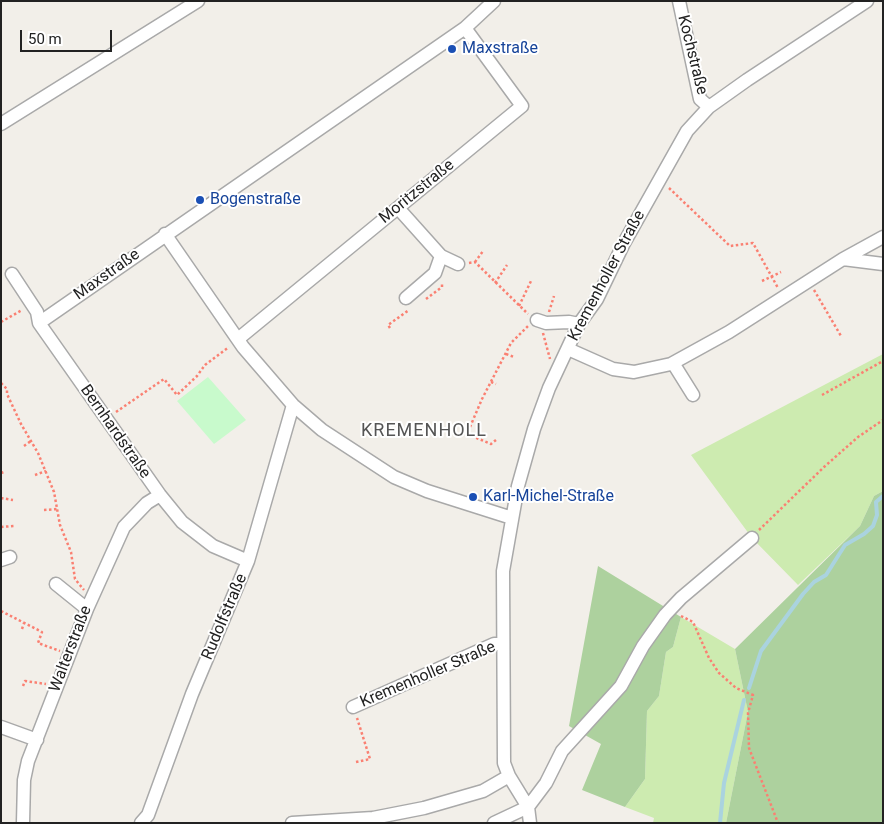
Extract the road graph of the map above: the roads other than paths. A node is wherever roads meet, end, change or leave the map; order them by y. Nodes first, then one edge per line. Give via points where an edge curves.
1 (198, 1) edge
2 (494, 1) edge
3 (679, 1) edge
4 (867, 1) edge
5 (854, 5) edge
6 (465, 28) junction
7 (709, 107) junction
8 (1, 124) edge
9 (398, 208) junction
10 (165, 234) junction
11 (883, 237) edge
12 (441, 256) junction
13 (844, 259) junction
14 (458, 264) road end
15 (883, 264) edge
16 (12, 274) dead end
17 (406, 298) dead end
18 (537, 319) road end
19 (39, 323) junction
20 (579, 324) junction
21 (238, 339) junction
22 (568, 350) junction
23 (674, 363) junction
24 (693, 395) dead end
25 (293, 405) junction
26 (160, 495) junction
27 (512, 518) junction
28 (752, 538) road end
29 (248, 561) junction
30 (56, 584) dead end
31 (89, 604) junction
32 (503, 644) junction
33 (353, 707) road end
34 (1, 727) edge
35 (37, 740) junction
36 (509, 776) junction
37 (528, 807) junction
38 (399, 818) edge
39 (23, 823) edge
40 (141, 823) edge
41 (292, 823) edge
42 (494, 823) edge
43 (530, 823) edge

1 - 8 street
2 - 6 street, Maxstraße
3 - 7 street, Kochstraße via 700,99
4 - 5 street, Kremenholler Straße
5 - 7 street, Kremenholler Straße
6 - 9 street, Moritzstraße via 522,106
6 - 10 street, Maxstraße
7 - 20 street, Kremenholler Straße via 687,131 659,178 597,300
9 - 12 street
9 - 21 street, Moritzstraße
10 - 19 street, Maxstraße
10 - 21 street
11 - 13 street
12 - 14 street
12 - 17 street via 435,273
13 - 15 street
13 - 23 street
16 - 19 street, Bernhardstraße via 37,312
18 - 20 street via 546,323
19 - 26 street, Bernhardstraße
20 - 22 street, Kremenholler Straße
21 - 25 street
22 - 23 street via 613,369 634,372
22 - 27 street, Kremenholler Straße via 534,429
23 - 24 street
25 - 27 street via 322,430 394,477
25 - 29 street, Rudolfstraße
26 - 29 street, Bernhardstraße via 198,536
26 - 31 street, Walterstraße via 147,503 124,527
27 - 32 street, Kremenholler Straße via 503,571
28 - 37 street via 665,615 621,686 562,751
29 - 40 street, Rudolfstraße via 192,694 148,815
30 - 31 street
31 - 35 street, Walterstraße
32 - 33 street, Kremenholler Straße via 494,644
32 - 36 street, Kremenholler Straße via 504,762
34 - 35 street
35 - 39 street, Walterstraße via 24,780
36 - 37 street
36 - 38 street via 459,800
37 - 42 street
37 - 43 street
38 - 41 street

